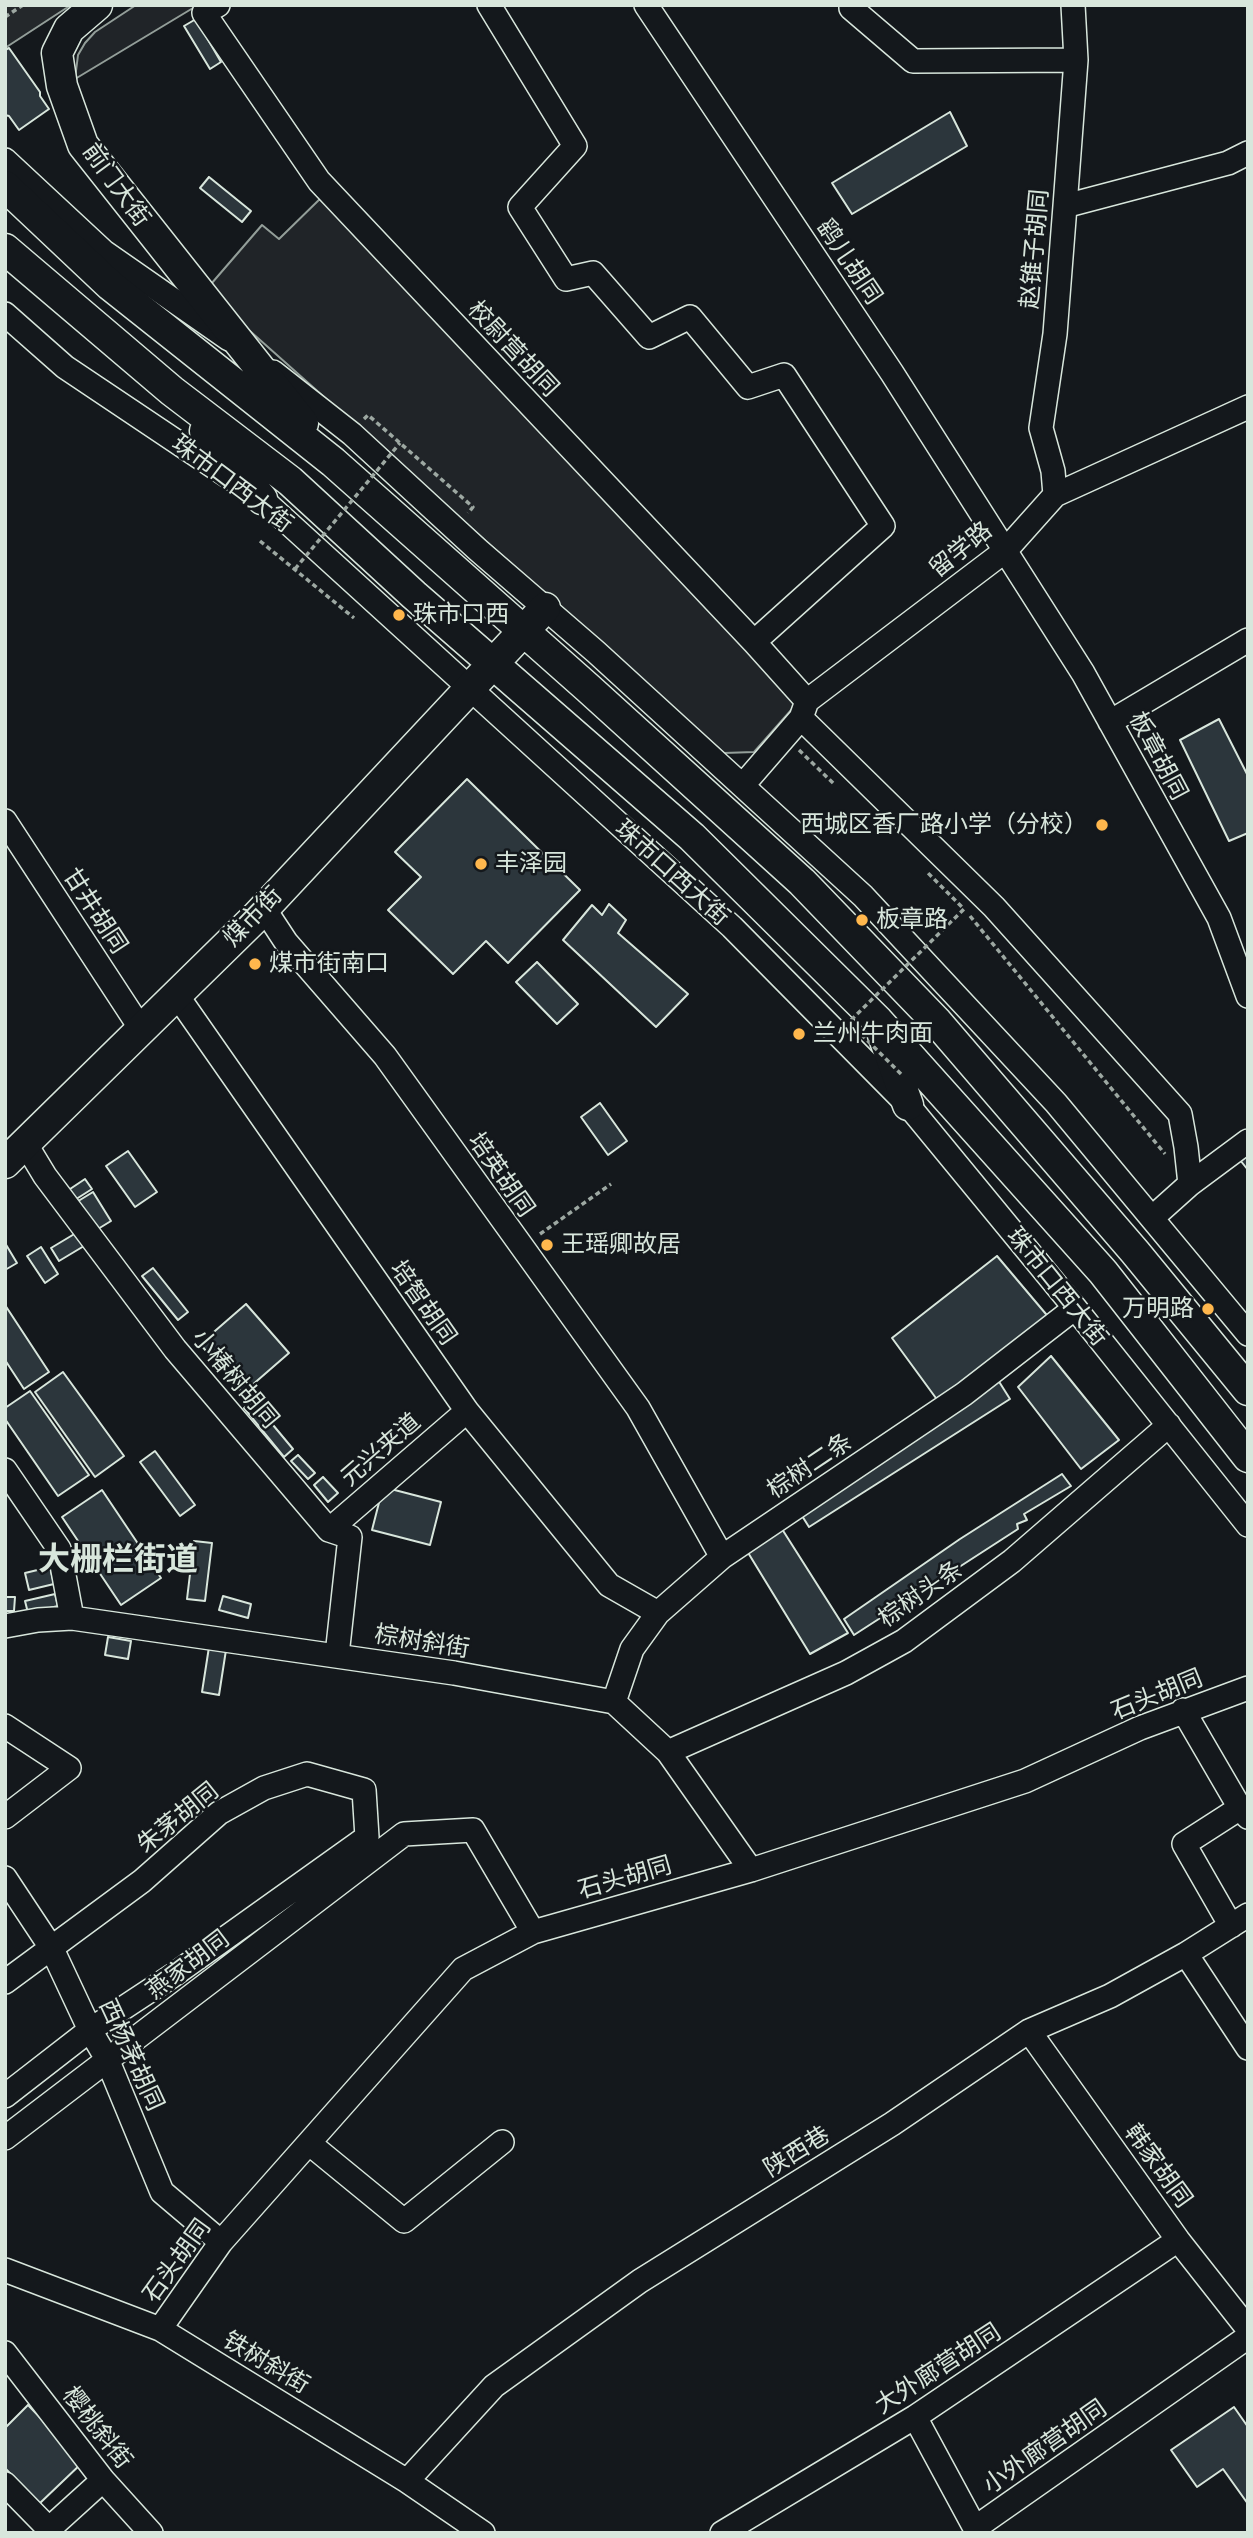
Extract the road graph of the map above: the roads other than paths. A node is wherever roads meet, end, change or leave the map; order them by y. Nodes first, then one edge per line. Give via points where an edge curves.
1 (97, 5) edge
2 (489, 5) edge
3 (646, 5) edge
4 (854, 5) edge
5 (1073, 5) edge
6 (211, 9) edge
7 (1076, 61) junction
8 (1248, 153) edge
9 (5, 160) edge
10 (5, 186) edge
11 (1065, 206) junction
12 (5, 249) edge
13 (110, 285) junction
14 (5, 314) edge
15 (246, 351) junction
16 (172, 391) junction
17 (1248, 407) edge
18 (333, 462) junction
19 (1055, 495) junction
20 (262, 499) junction
21 (1005, 551) junction
22 (545, 608) junction
23 (523, 632) junction
24 (1248, 640) edge
25 (754, 642) junction
26 (494, 664) junction
27 (469, 689) junction
28 (804, 710) junction
29 (1110, 722) junction
30 (743, 785) junction
31 (5, 821) edge
32 (263, 908) junction
33 (176, 994) junction
34 (1248, 996) edge
35 (878, 1021) junction
36 (142, 1029) junction
37 (908, 1105) junction
38 (1248, 1141) edge
39 (11, 1156) edge
40 (1190, 1184) junction
41 (1153, 1218) junction
42 (1075, 1308) junction
43 (1248, 1334) edge
44 (1248, 1390) edge
45 (467, 1411) junction
46 (1170, 1425) junction
47 (1248, 1458) edge
48 (5, 1470) edge
49 (1248, 1524) edge
50 (329, 1530) junction
51 (722, 1558) junction
52 (658, 1613) junction
53 (72, 1618) junction
54 (5, 1626) edge
55 (337, 1655) junction
56 (1248, 1688) edge
57 (614, 1702) junction
58 (1183, 1710) junction
59 (5, 1726) edge
60 (668, 1752) junction
61 (1244, 1812) edge
62 (5, 1817) edge
63 (751, 1870) junction
64 (5, 1878) edge
65 (1239, 1920) edge
66 (533, 1932) junction
67 (52, 1949) junction
68 (1186, 1954) junction
69 (5, 1982) edge
70 (90, 2030) junction
71 (1029, 2031) junction
72 (1248, 2048) edge
73 (107, 2059) junction
74 (5, 2096) edge
75 (5, 2138) edge
76 (502, 2142) dead end
77 (310, 2144) junction
78 (1178, 2240) junction
79 (221, 2242) junction
80 (5, 2270) edge
81 (160, 2329) junction
82 (1248, 2329) edge
83 (1248, 2337) edge
84 (5, 2353) edge
85 (915, 2417) junction
86 (103, 2480) junction
87 (407, 2481) junction
88 (5, 2484) edge
89 (151, 2533) edge
90 (483, 2533) edge
91 (722, 2533) edge

1 - 15 main road, 前门大街 via 69,29 57,53 62,86 83,145
2 - 25 street via 575,146 520,207 566,279 593,273 649,337 690,317 748,387 784,375 883,526
3 - 21 street, 鹞儿胡同
4 - 7 street via 851,8 913,61
5 - 7 street, 赵锥子胡同
6 - 25 street, 校尉营胡同 via 319,181
7 - 11 street, 赵锥子胡同
8 - 11 street via 1228,163
9 - 15 street via 104,252
10 - 13 main road
11 - 19 street, 赵锥子胡同 via 1055,334 1041,428
12 - 16 main road, 珠市口西大街
13 - 15 main road
13 - 18 main road
14 - 20 street, 珠市口西大街 via 65,367
15 - 18 main road, 前门大街
15 - 22 street via 352,434
16 - 20 main road
16 - 26 main road, 珠市口西大街 via 290,481
17 - 19 street, 留学路
18 - 23 main road
19 - 21 street, 留学路
20 - 27 street, 珠市口西大街
21 - 28 street, 留学路
21 - 29 street, 板章胡同
22 - 23 main road, 煤市街
22 - 30 street
23 - 26 main road, 煤市街
23 - 44 main road via 802,882 918,1002
24 - 29 street
25 - 28 street, 校尉营胡同
26 - 27 main road, 煤市街
26 - 35 main road, 珠市口西大街 via 692,837
27 - 32 main road, 煤市街
27 - 37 street, 珠市口西大街 via 732,928
28 - 30 street, 留学路
28 - 40 street, 校尉营胡同 via 993,907 1180,1114
29 - 34 street, 板章胡同 via 1219,918
30 - 41 street via 863,896 1056,1102
31 - 36 street, 甘井胡同
32 - 33 main road, 煤市街
32 - 51 street, 培英胡同 via 286,942 385,1056 638,1408
33 - 36 main road, 煤市街
33 - 45 street, 培智胡同
35 - 37 main road
35 - 47 main road, 珠市口西大街 via 1103,1272
36 - 39 main road, 煤市街
37 - 42 street, 珠市口西大街
38 - 40 street
39 - 50 street, 小椿树胡同 via 45,1176 174,1349
40 - 41 street
41 - 43 street
42 - 46 street, 珠市口西大街
42 - 51 street, 棕树二条 via 964,1394
45 - 50 street, 元兴夹道
45 - 52 street, 培智胡同 via 608,1585
46 - 49 street, 珠市口西大街
46 - 60 street, 棕树头条 via 1012,1561 904,1641 846,1673
48 - 53 street via 59,1549
50 - 55 street, 小椿树胡同 via 350,1537
51 - 52 street, 棕树二条
52 - 57 street, 棕树二条 via 632,1649
53 - 54 street, 棕树斜街
53 - 55 street, 棕树斜街
55 - 57 street, 棕树斜街
56 - 58 street, 石头胡同
57 - 60 street
58 - 61 street
58 - 63 street, 石头胡同 via 1025,1781
59 - 62 street via 69,1768
60 - 63 street
61 - 65 street via 1184,1844
63 - 66 street, 石头胡同
64 - 67 street, 西杨茅胡同
65 - 68 street, 陕西巷
66 - 73 street, 燕家胡同 via 473,1830 404,1834
66 - 77 street, 石头胡同 via 463,1969
67 - 69 street, 朱茅胡同
67 - 70 street, 西杨茅胡同
67 - 70 street, 朱茅胡同 via 142,1881 219,1813 264,1788 307,1774 364,1790 367,1837
68 - 71 street, 陕西巷 via 1110,1996
68 - 72 street
70 - 73 street, 西杨茅胡同
70 - 74 street
71 - 78 street, 韩家胡同
71 - 87 street, 陕西巷 via 892,2124 640,2281 494,2386
73 - 75 street, 燕家胡同
73 - 79 street, 西杨茅胡同 via 162,2192
76 - 77 street via 404,2221
77 - 79 street, 石头胡同
78 - 82 street, 韩家胡同
78 - 85 street, 大外廊营胡同
79 - 81 street, 石头胡同
80 - 81 street, 铁树斜街
81 - 87 street, 铁树斜街
83 - 85 street, 小外廊营胡同 via 975,2528
84 - 86 street, 樱桃斜街
85 - 91 street, 大外廊营胡同
86 - 88 street via 49,2529
86 - 89 street, 樱桃斜街
87 - 90 street, 铁树斜街

